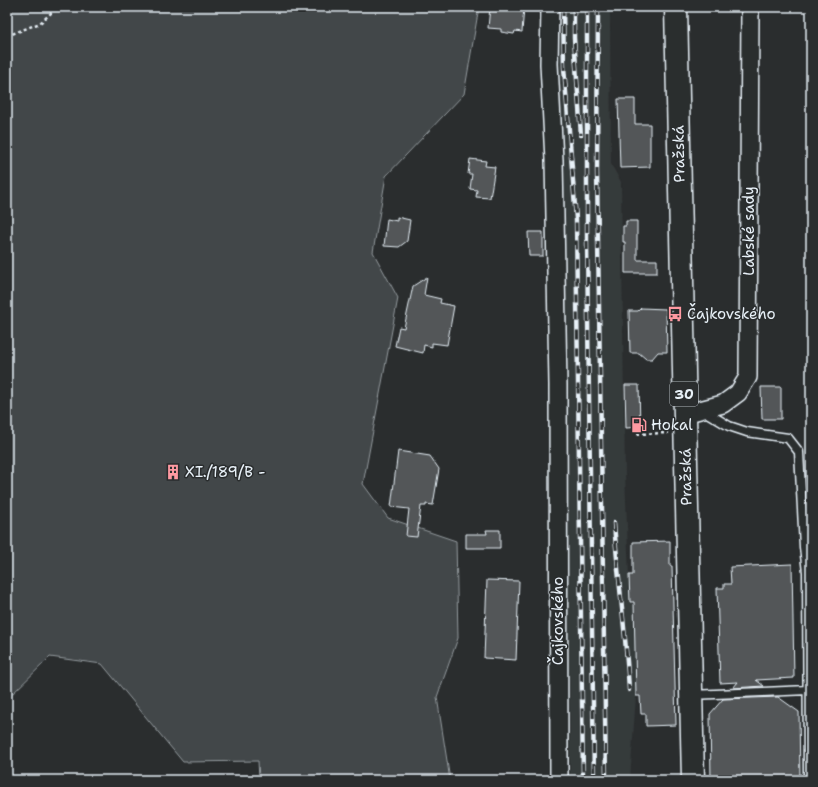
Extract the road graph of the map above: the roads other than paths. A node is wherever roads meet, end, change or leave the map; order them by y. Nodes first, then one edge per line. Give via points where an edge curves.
1 (550, 7) edge
2 (676, 7) edge
3 (750, 7) edge
4 (690, 419) junction
5 (808, 690) junction
6 (690, 695) junction
7 (559, 780) edge
8 (693, 780) edge
9 (808, 780) edge

1 - 7 street, Čajkovského via 549,64 554,160 558,385
2 - 4 main road, Pražská / 30
3 - 4 street, Labské sady via 748,377 738,394
4 - 5 lane via 788,438 799,452 807,572
4 - 6 main road, Pražská / 30
5 - 6 lane
5 - 9 lane
6 - 8 main road, Pražská / 30

